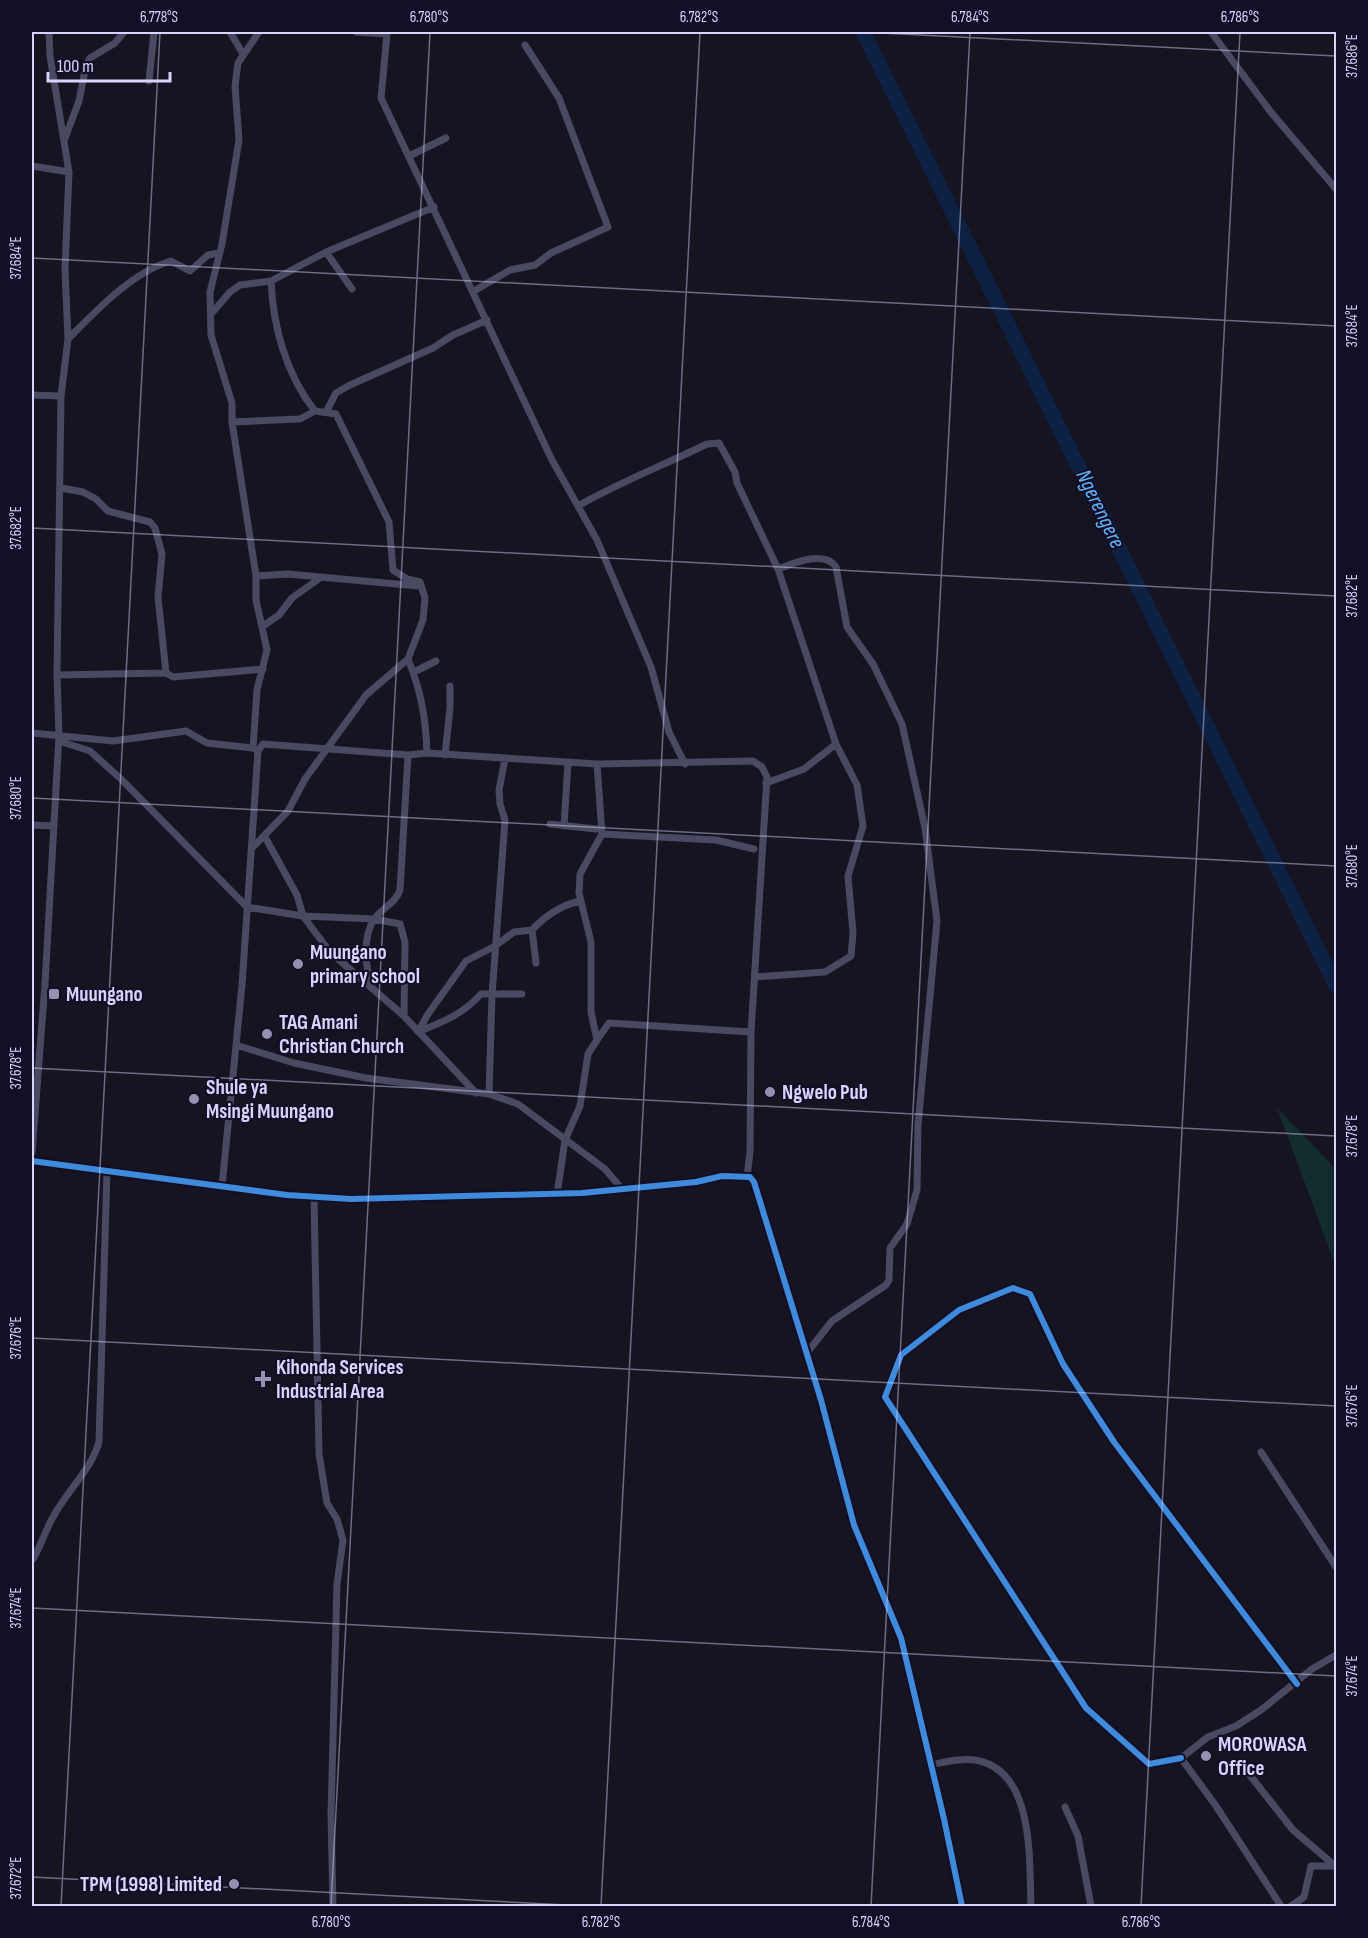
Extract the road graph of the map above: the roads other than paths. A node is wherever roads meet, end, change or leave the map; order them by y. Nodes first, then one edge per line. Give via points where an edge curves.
1 (50, 32) edge
2 (124, 32) edge
3 (153, 32) edge
4 (230, 32) edge
5 (259, 32) edge
6 (356, 32) edge
7 (1211, 32) edge
8 (525, 45) dead end
9 (243, 54) junction
10 (149, 81) dead end
11 (446, 138) dead end
12 (64, 144) junction
13 (409, 156) junction
14 (32, 166) edge
15 (69, 172) junction
16 (1336, 189) edge
17 (434, 207) junction
18 (326, 252) junction
19 (219, 253) junction
20 (271, 281) junction
21 (352, 289) dead end
22 (474, 291) junction
23 (210, 315) junction
24 (487, 320) junction
25 (68, 339) junction
26 (32, 395) edge
27 (61, 396) junction
28 (315, 411) junction
29 (326, 412) junction
30 (232, 422) junction
31 (61, 488) junction
32 (578, 506) junction
33 (777, 569) junction
34 (256, 576) junction
35 (320, 578) junction
36 (421, 586) junction
37 (262, 626) junction
38 (408, 659) junction
39 (436, 661) dead end
40 (263, 669) junction
41 (414, 672) junction
42 (166, 673) junction
43 (57, 675) junction
44 (450, 686) dead end
45 (32, 733) edge
46 (59, 738) junction
47 (836, 744) junction
48 (255, 749) junction
49 (329, 749) junction
50 (427, 753) junction
51 (408, 755) junction
52 (445, 755) junction
53 (505, 759) junction
54 (568, 762) junction
55 (597, 764) junction
56 (685, 764) junction
57 (766, 783) junction
58 (550, 824) dead end
59 (32, 825) edge
60 (564, 825) junction
61 (54, 826) junction
62 (599, 832) junction
63 (265, 837) junction
64 (253, 847) junction
65 (754, 849) dead end
66 (580, 901) junction
67 (247, 907) junction
68 (303, 916) junction
69 (374, 920) junction
70 (531, 930) junction
71 (495, 946) junction
72 (536, 963) dead end
73 (755, 977) junction
74 (372, 987) junction
75 (492, 993) junction
76 (522, 994) dead end
77 (404, 1016) junction
78 (418, 1032) junction
79 (751, 1032) junction
80 (597, 1040) junction
81 (236, 1045) junction
82 (32, 1061) edge
83 (40, 1062) junction
84 (476, 1093) junction
85 (489, 1094) junction
86 (565, 1140) junction
87 (32, 1152) edge
88 (32, 1161) edge
89 (107, 1171) junction
90 (747, 1177) junction
91 (222, 1186) junction
92 (622, 1189) junction
93 (557, 1194) junction
94 (314, 1197) junction
95 (806, 1354) junction
96 (1261, 1452) dead end
97 (33, 1559) dead end
98 (1336, 1567) edge
99 (1336, 1655) edge
100 (1297, 1684) junction
101 (1181, 1758) junction
102 (930, 1765) junction
103 (1245, 1770) dead end
104 (1065, 1807) dead end
105 (1335, 1865) edge
106 (333, 1906) edge
107 (962, 1906) edge
108 (1031, 1906) edge
109 (1091, 1906) edge
110 (1281, 1906) edge
111 (1291, 1906) edge

1 - 12 street
2 - 12 street via 86,65
3 - 10 street
4 - 9 street
5 - 9 street
6 - 13 street via 387,34 381,98
7 - 16 street via 1270,111
8 - 22 street via 559,98 608,227 551,253 535,265 510,270
9 - 19 street via 235,86 239,140
11 - 13 street
12 - 15 street
13 - 17 street
14 - 15 street
15 - 25 street via 65,270
17 - 18 street
17 - 22 street
18 - 20 street
18 - 21 street
19 - 23 street via 210,292
19 - 25 street via 208,255 190,271 171,261 145,271 100,306
20 - 23 street via 240,285
20 - 28 street via 280,344 305,399
22 - 24 street
23 - 30 street via 215,352 232,403
24 - 29 street via 350,385 336,393
24 - 32 street via 552,460
25 - 27 street
26 - 27 street
27 - 31 street
28 - 29 street
28 - 30 street via 300,419
29 - 36 street via 336,414 389,522 393,570
30 - 34 street
31 - 42 street via 83,492 108,511 150,522 155,528 162,554 158,597
31 - 43 street
32 - 33 street via 608,488 708,444 719,443
32 - 56 street via 632,618 669,732
33 - 47 street
33 - 95 street via 816,559 836,567 847,627 873,664 902,724 925,828 937,921 918,1125 917,1190 912,1211 890,1248 886,1285 832,1321
34 - 35 street
34 - 37 street
35 - 36 street
35 - 37 street
36 - 38 street via 423,620
37 - 40 street via 267,650
38 - 41 street
38 - 49 street via 366,695
39 - 41 street
40 - 42 street via 173,677
40 - 48 street via 257,690
41 - 50 street via 426,714
42 - 43 street
43 - 46 street
44 - 52 street
45 - 46 street
46 - 48 street via 113,741 186,731 207,743
46 - 61 street
46 - 67 street via 90,751
47 - 57 street via 804,769
47 - 73 street via 857,785 863,826 848,876 854,933 851,956 825,972
48 - 49 street via 263,744
48 - 64 street
49 - 51 street
49 - 63 street via 305,779 288,811
50 - 51 street
50 - 52 street
51 - 69 street via 400,890
52 - 53 street
53 - 54 street
53 - 71 street via 499,790 505,820
54 - 55 street
54 - 60 street
55 - 56 street
55 - 62 street
56 - 57 street via 745,759 762,767
57 - 73 street
58 - 60 street
59 - 61 street
60 - 62 street
61 - 83 street
62 - 65 street via 717,840
62 - 66 street via 580,874
63 - 64 street
63 - 68 street via 291,884
64 - 67 street
66 - 70 street via 542,919
66 - 80 street via 591,942 591,1012
67 - 68 street
67 - 81 street
68 - 69 street
68 - 74 street via 330,952
69 - 74 street via 366,961
69 - 77 street via 400,924 405,942
70 - 71 street via 514,932
70 - 72 street
71 - 75 street
71 - 78 street via 466,961
73 - 79 street
74 - 77 street
75 - 76 street
75 - 78 street via 481,994 449,1020
75 - 85 street
77 - 78 street
78 - 84 street
79 - 80 street via 609,1023
79 - 90 street
80 - 86 street via 588,1054 580,1106
81 - 84 street via 294,1063 366,1078
81 - 91 street
82 - 83 street
83 - 87 street
84 - 85 street
85 - 86 street via 518,1104
86 - 92 street via 605,1169
86 - 93 street
88 - 89 street
89 - 91 street
89 - 97 street via 99,1442 95,1456 51,1520
90 - 92 street via 722,1176
90 - 95 street via 754,1182 764,1209
91 - 94 street
92 - 93 street
93 - 94 street
94 - 106 street via 319,1454 324,1495 337,1519 342,1540 337,1584 331,1815
95 - 102 street via 854,1525 901,1638
96 - 98 street
99 - 100 street via 1312,1669
100 - 101 street via 1236,1726 1208,1737
100 - 101 street via 1114,1442 1063,1364 1030,1294 1013,1288 959,1311 901,1354 885,1397 1086,1708 1149,1764
101 - 110 street
102 - 107 street
102 - 108 street via 980,1761 1005,1774 1017,1792 1025,1822
103 - 105 street via 1293,1830
104 - 109 street via 1078,1836
105 - 111 street via 1311,1866 1304,1897

